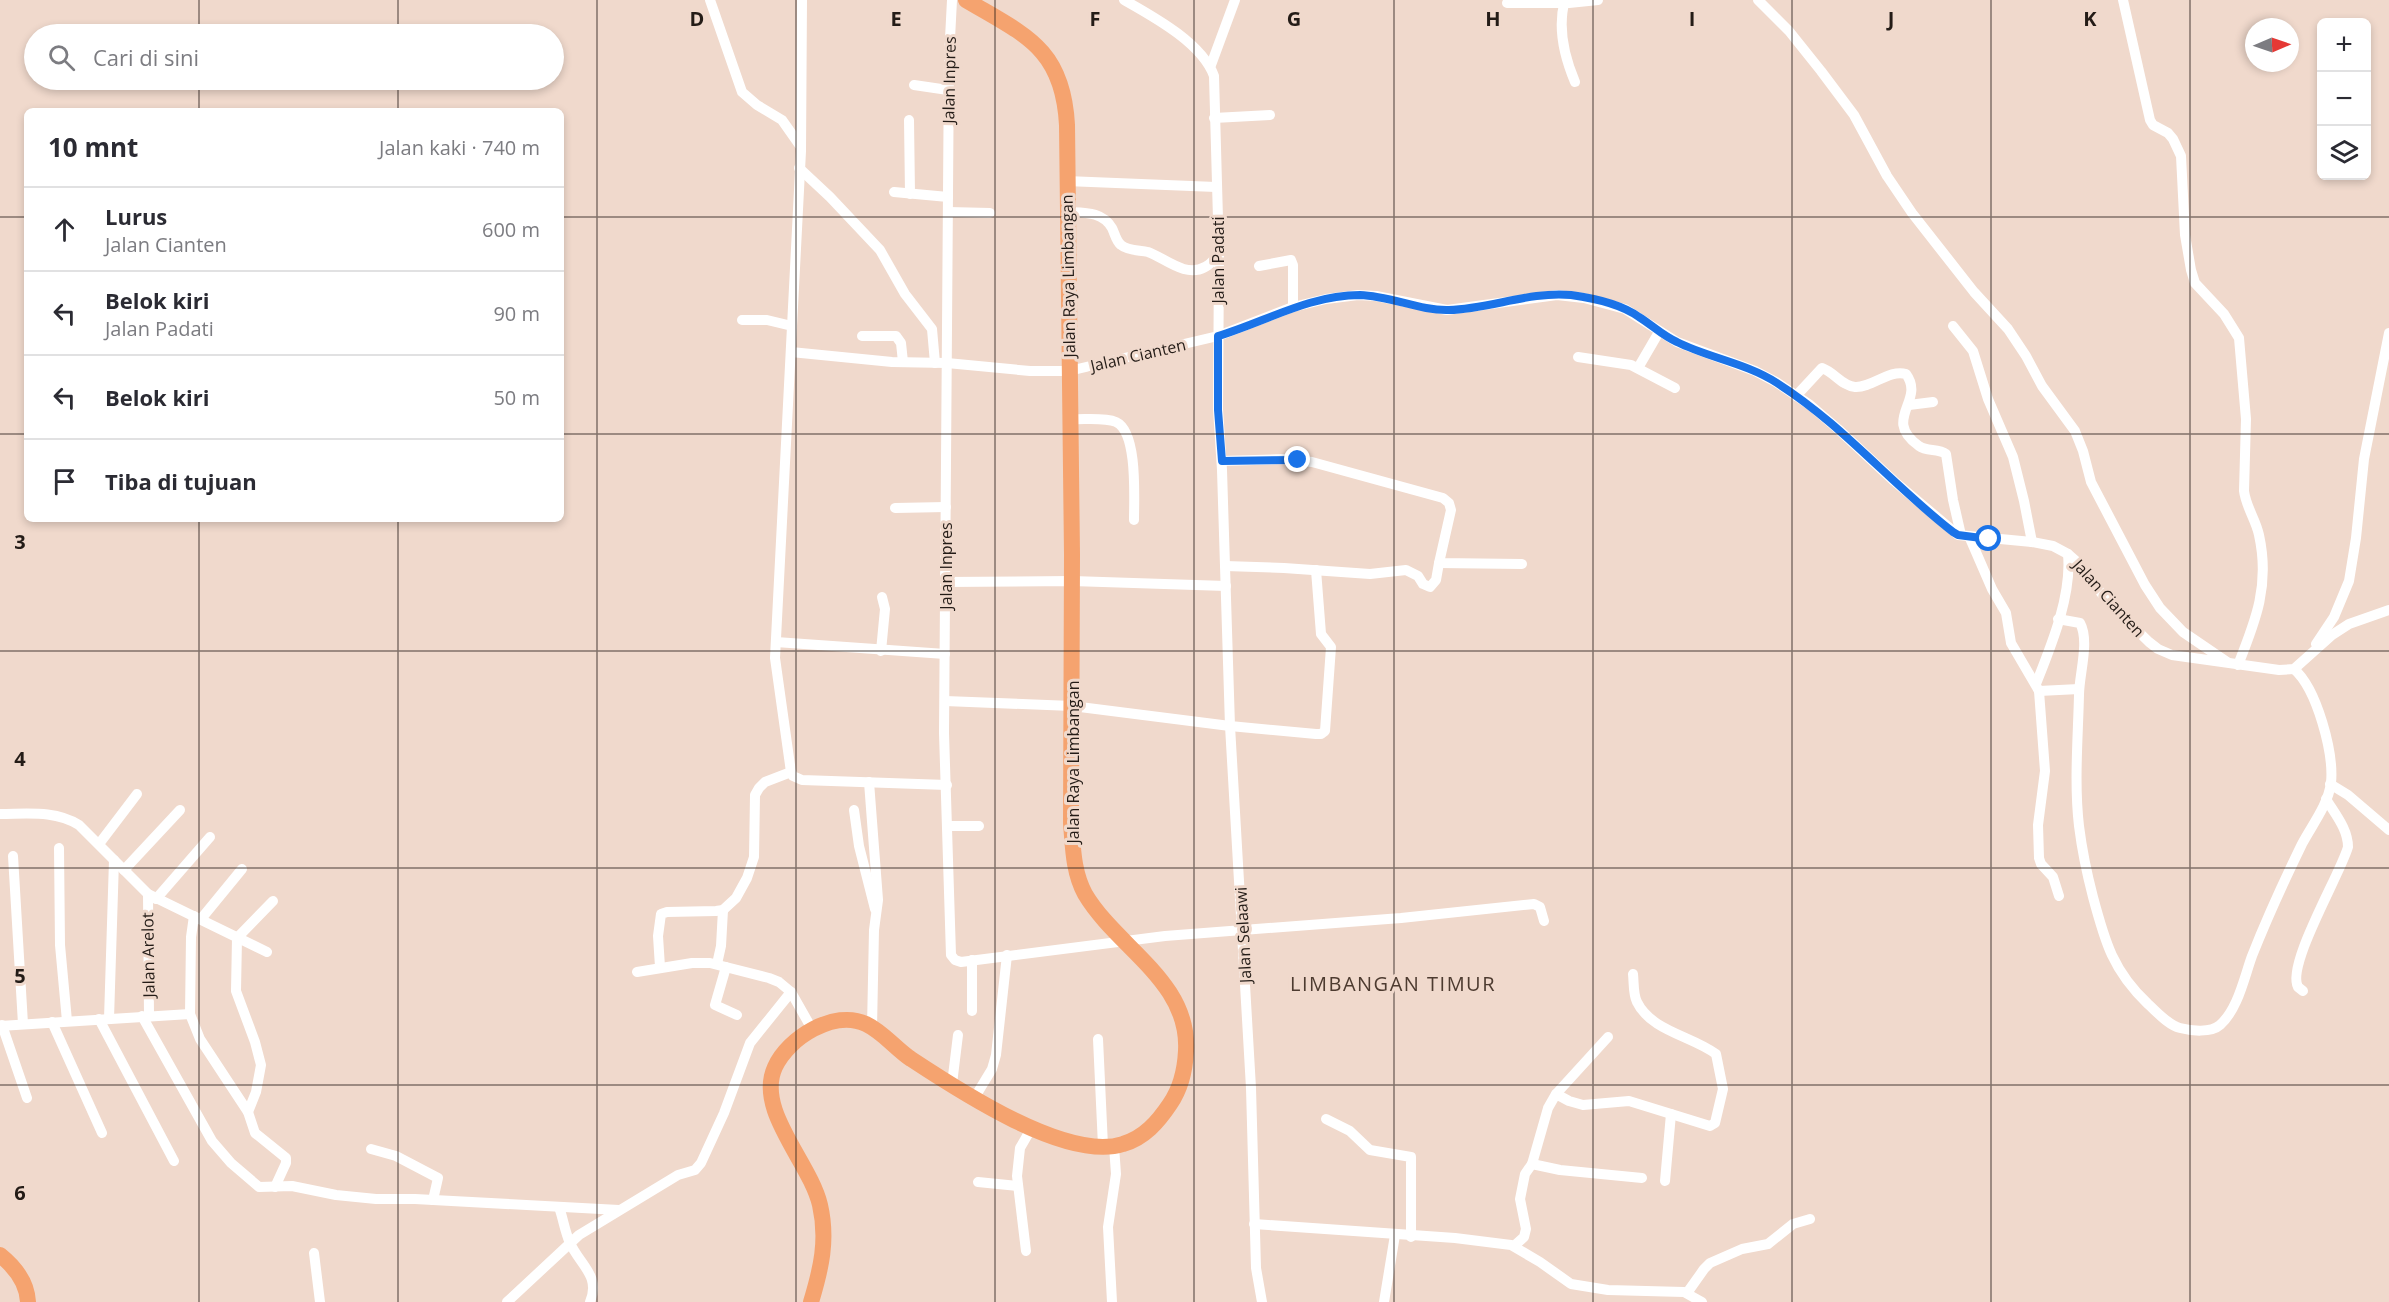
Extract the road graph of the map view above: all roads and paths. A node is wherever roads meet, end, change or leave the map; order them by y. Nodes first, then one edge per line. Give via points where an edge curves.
1 (710, 0) edge
2 (802, 0) edge
3 (952, 0) edge
4 (966, 0) edge
5 (1124, 0) edge
6 (1234, 0) edge
7 (1598, 0) edge
8 (1758, 0) edge
9 (2123, 0) edge
10 (1564, 2) edge
11 (1507, 3) dead end
12 (1211, 65) junction
13 (1575, 82) dead end
14 (914, 85) dead end
15 (948, 90) junction
16 (1270, 115) dead end
17 (1214, 118) junction
18 (909, 120) dead end
19 (801, 150) junction
20 (799, 166) junction
21 (1066, 181) junction
22 (1216, 187) junction
23 (894, 192) dead end
24 (910, 194) junction
25 (948, 197) junction
26 (948, 212) junction
27 (990, 213) dead end
28 (1066, 213) junction
29 (1219, 255) junction
30 (1259, 266) dead end
31 (1293, 307) junction
32 (742, 320) dead end
33 (792, 326) junction
34 (1953, 326) dead end
35 (1659, 332) junction
36 (2389, 333) edge
37 (862, 336) dead end
38 (1218, 336) junction
39 (2387, 351) edge
40 (791, 352) junction
41 (1578, 357) dead end
42 (903, 362) junction
43 (935, 363) junction
44 (947, 363) junction
45 (1638, 368) junction
46 (1069, 371) junction
47 (1675, 388) dead end
48 (1796, 396) junction
49 (1933, 402) dead end
50 (1909, 405) junction
51 (1070, 419) junction
52 (1222, 461) junction
53 (946, 507) junction
54 (895, 508) dead end
55 (1134, 520) dead end
56 (1965, 536) junction
57 (2032, 542) junction
58 (2068, 554) junction
59 (1439, 563) junction
60 (1522, 564) dead end
61 (1225, 566) junction
62 (1316, 570) junction
63 (1072, 581) junction
64 (945, 582) junction
65 (1226, 586) junction
66 (882, 597) dead end
67 (2389, 610) edge
68 (2058, 619) junction
69 (776, 642) junction
70 (881, 651) junction
71 (945, 654) junction
72 (2306, 660) junction
73 (2234, 664) junction
74 (2294, 669) junction
75 (2037, 687) junction
76 (2079, 689) junction
77 (945, 701) junction
78 (1072, 706) junction
79 (1230, 726) junction
80 (791, 772) junction
81 (869, 782) junction
82 (2330, 784) junction
83 (946, 785) junction
84 (137, 794) dead end
85 (2326, 799) junction
86 (180, 810) dead end
87 (854, 810) dead end
88 (0, 813) edge
89 (948, 826) junction
90 (979, 826) dead end
91 (2389, 830) edge
92 (210, 837) dead end
93 (99, 844) junction
94 (59, 848) dead end
95 (13, 856) dead end
96 (114, 860) junction
97 (242, 869) dead end
98 (124, 870) junction
99 (152, 896) junction
100 (2059, 896) dead end
101 (273, 901) dead end
102 (723, 910) junction
103 (876, 913) junction
104 (198, 918) junction
105 (1544, 921) dead end
106 (1243, 930) junction
107 (237, 938) junction
108 (1124, 940) junction
109 (267, 952) dead end
110 (1007, 955) junction
111 (972, 960) junction
112 (721, 965) junction
113 (660, 968) junction
114 (637, 972) dead end
115 (1633, 974) dead end
116 (2303, 991) dead end
117 (791, 992) junction
118 (972, 1011) dead end
119 (190, 1014) junction
120 (737, 1015) dead end
121 (146, 1016) junction
122 (104, 1019) junction
123 (67, 1021) junction
124 (52, 1022) junction
125 (23, 1024) junction
126 (1, 1026) edge
127 (872, 1028) junction
128 (812, 1029) junction
129 (958, 1035) dead end
130 (1608, 1037) dead end
131 (1098, 1039) dead end
132 (952, 1084) junction
133 (1556, 1094) junction
134 (975, 1097) junction
135 (27, 1098) dead end
136 (248, 1112) junction
137 (1671, 1114) junction
138 (1326, 1119) dead end
139 (1031, 1129) junction
140 (102, 1133) dead end
141 (1108, 1146) junction
142 (371, 1149) dead end
143 (174, 1161) dead end
144 (1532, 1164) junction
145 (1642, 1178) dead end
146 (1665, 1181) dead end
147 (978, 1182) dead end
148 (1018, 1186) junction
149 (275, 1187) junction
150 (433, 1200) junction
151 (559, 1207) junction
152 (619, 1210) junction
153 (1810, 1219) dead end
154 (1254, 1224) junction
155 (1395, 1235) junction
156 (1412, 1237) junction
157 (570, 1243) junction
158 (1514, 1246) junction
159 (1026, 1251) dead end
160 (314, 1253) dead end
161 (0, 1255) edge
162 (1687, 1293) junction
163 (28, 1302) edge
164 (320, 1302) edge
165 (507, 1302) edge
166 (590, 1302) edge
167 (811, 1302) edge
168 (1112, 1302) edge
169 (1262, 1302) edge
170 (1384, 1302) edge
171 (1702, 1302) edge

1 - 19 street via 742,92 782,120
2 - 19 street
3 - 15 street, Jalan Inpres
4 - 21 highway, Jalan Raya Limbangan via 1030,39 1053,65 1066,109
5 - 12 street via 1179,34
6 - 12 street
7 - 10 street
8 - 73 street via 1821,71 1854,115 1912,213 1974,292 2008,328 2042,386 2075,431 2091,482 2160,608 2183,632
9 - 73 street via 2150,120 2168,133 2181,156 2184,226 2191,270 2202,292 2233,326 2241,345 2246,418 2244,491 2259,534 2263,592 2257,620
10 - 11 street
10 - 13 street via 1562,41
12 - 17 street, Jalan Padati via 1216,90
14 - 15 street
15 - 25 street, Jalan Inpres
16 - 17 street
17 - 22 street, Jalan Padati
18 - 24 street
19 - 20 street
20 - 33 street
20 - 43 street via 880,250 905,294 932,329
21 - 22 street
21 - 28 highway, Jalan Raya Limbangan
22 - 29 street, Jalan Padati
23 - 24 street
24 - 25 street
25 - 26 street, Jalan Inpres
26 - 27 street
26 - 44 street, Jalan Inpres
28 - 29 street via 1094,214 1109,223 1125,247 1181,268 1203,268
28 - 46 highway, Jalan Raya Limbangan
29 - 38 street, Jalan Padati
30 - 31 street via 1291,260
31 - 35 street, Jalan Cianten via 1358,295 1447,310 1570,295 1625,309
31 - 38 street, Jalan Cianten
32 - 33 street
33 - 40 street
34 - 57 street via 1973,351 2013,457
35 - 45 street
35 - 48 street, Jalan Cianten via 1755,371
36 - 39 street
37 - 42 street via 896,336 901,342
38 - 46 street, Jalan Cianten
38 - 52 street, Jalan Padati
39 - 72 street via 2364,459 2349,581 2334,617
40 - 42 street, Jalan Cianten
40 - 69 street
41 - 45 street
42 - 43 street, Jalan Cianten
43 - 44 street, Jalan Cianten
44 - 46 street, Jalan Cianten
44 - 53 street, Jalan Inpres
45 - 47 street
46 - 51 highway, Jalan Raya Limbangan
48 - 50 street via 1822,368 1853,387 1903,373 1910,382
48 - 56 street, Jalan Cianten via 1943,523
49 - 50 street
50 - 56 street via 1902,415 1907,433 1921,447 1940,450 1949,459 1953,501
51 - 55 street via 1112,421 1123,426 1132,456
51 - 63 highway, Jalan Raya Limbangan
52 - 59 street via 1312,462 1443,498 1451,510
52 - 61 street, Jalan Padati
53 - 54 street
53 - 64 street, Jalan Inpres
56 - 57 street, Jalan Cianten
56 - 75 street via 2006,613 2012,643
57 - 58 street, Jalan Cianten
58 - 68 street via 2068,580
58 - 73 street, Jalan Cianten via 2109,603 2158,649 2172,655
59 - 60 street
59 - 62 street via 1431,587 1406,570 1370,574
61 - 62 street
61 - 65 street, Jalan Padati
62 - 79 street via 1321,634 1331,647 1326,726 1321,734
63 - 64 street
63 - 65 street
63 - 78 highway, Jalan Raya Limbangan
64 - 71 street, Jalan Inpres
65 - 79 street, Jalan Padati
66 - 70 street via 885,609
67 - 72 street via 2339,630
68 - 75 street
68 - 76 street via 2082,626
69 - 70 street
69 - 80 street via 777,679
70 - 71 street
71 - 77 street, Jalan Inpres
72 - 74 street
73 - 74 street, Jalan Cianten
74 - 82 street via 2314,695 2329,757
75 - 76 street
75 - 100 street via 2045,771 2038,825 2039,858 2053,877
76 - 85 street via 2079,825 2103,934 2115,965 2126,980 2174,1026 2207,1030 2218,1027 2227,1017 2260,936
77 - 78 street
77 - 83 street, Jalan Inpres
78 - 79 street
78 - 108 highway, Jalan Raya Limbangan via 1074,860 1086,896
79 - 106 street, Jalan Selaawi
80 - 81 street via 801,780
80 - 102 street via 765,782 755,795 754,857 736,898
81 - 83 street
81 - 103 street via 877,865
82 - 85 street
82 - 91 street
83 - 89 street, Jalan Inpres
84 - 93 street
85 - 116 street via 2344,829 2348,847 2312,926 2295,976
86 - 98 street
87 - 103 street
88 - 93 street via 60,816 79,825
89 - 90 street
89 - 111 street, Jalan Inpres via 951,955 955,960
92 - 99 street
93 - 96 street
94 - 123 street via 60,945
95 - 125 street
96 - 98 street
96 - 122 street
97 - 104 street
98 - 99 street
99 - 104 street
99 - 121 street, Jalan Arelot
101 - 107 street
102 - 112 street
102 - 113 street via 661,914
103 - 127 street
104 - 107 street
104 - 119 street via 190,938
105 - 106 street via 1540,907 1534,904
106 - 108 street
106 - 154 street, Jalan Selaawi
107 - 109 street
107 - 136 street via 236,991 261,1065
108 - 110 street
108 - 141 highway, Jalan Raya Limbangan via 1174,999 1187,1034 1181,1083 1162,1116 1132,1141
110 - 111 street
110 - 134 street via 996,1055 992,1070
111 - 118 street
112 - 113 street via 692,963
112 - 117 street via 779,982
112 - 120 street via 715,1005
113 - 114 street
115 - 137 street via 1636,998 1646,1015 1718,1058 1723,1089 1715,1123 1710,1126
117 - 128 street
117 - 152 street via 750,1043 701,1163
119 - 121 street
119 - 136 street via 200,1039
121 - 122 street
121 - 149 street via 212,1141 256,1186
122 - 123 street
122 - 143 street
123 - 124 street
124 - 125 street
124 - 140 street
125 - 126 street
126 - 135 street
127 - 128 highway, Jalan Raya Limbangan via 847,1021
127 - 132 highway, Jalan Raya Limbangan
128 - 167 highway, Jalan Raya Limbangan via 784,1051 774,1068 770,1088 774,1111 815,1187 820,1204 824,1250
129 - 132 street
130 - 133 street
131 - 141 street
132 - 134 highway, Jalan Raya Limbangan
133 - 137 street via 1583,1105 1623,1100
133 - 144 street via 1548,1108
134 - 139 highway, Jalan Raya Limbangan
136 - 149 street via 257,1135 286,1158
137 - 146 street
138 - 156 street via 1350,1131 1370,1150 1411,1157
139 - 141 highway, Jalan Raya Limbangan via 1084,1146
139 - 148 street via 1020,1148
141 - 168 street via 1116,1174 1108,1227
142 - 150 street via 396,1156 438,1178
144 - 145 street
144 - 158 street via 1520,1198 1526,1229
147 - 148 street
148 - 159 street
149 - 150 street via 376,1199
150 - 151 street
151 - 152 street
151 - 157 street
152 - 157 street
153 - 162 street via 1793,1224 1768,1244 1743,1249 1710,1263
154 - 155 street
154 - 169 street, Jalan Selaawi
155 - 156 street
155 - 170 street
156 - 158 street
157 - 165 street
157 - 166 street via 594,1280
158 - 162 street via 1571,1284 1608,1290
160 - 164 street
161 - 163 highway via 22,1279
162 - 171 street

